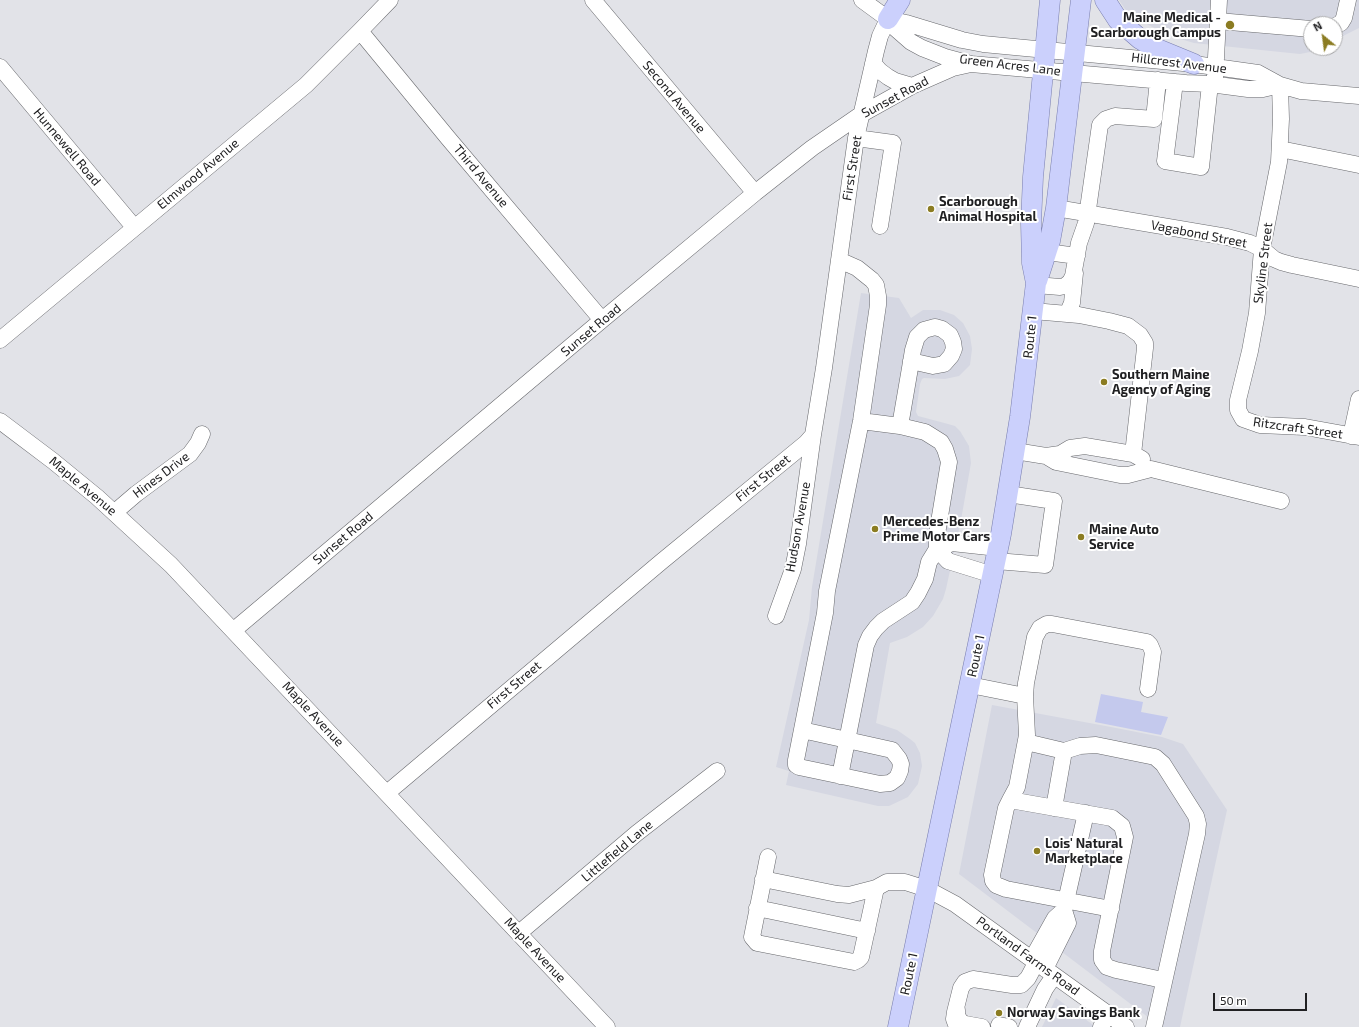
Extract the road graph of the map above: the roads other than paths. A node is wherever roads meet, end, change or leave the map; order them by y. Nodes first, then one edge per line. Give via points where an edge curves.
1 (390, 0) edge
2 (593, 0) edge
3 (862, 0) edge
4 (900, 0) edge
5 (1050, 0) edge
6 (1081, 0) edge
7 (1105, 0) edge
8 (1219, 0) edge
9 (1348, 0) edge
10 (888, 19) junction
11 (1343, 20) edge
12 (1218, 21) junction
13 (1303, 28) edge
14 (360, 32) junction
15 (1046, 51) junction
16 (1074, 53) junction
17 (873, 63) junction
18 (971, 64) junction
19 (1194, 64) junction
20 (0, 67) edge
21 (1215, 67) junction
22 (1044, 70) junction
23 (1072, 73) junction
24 (1158, 80) junction
25 (1175, 82) junction
26 (1212, 84) junction
27 (1280, 85) junction
28 (912, 86) junction
29 (1359, 96) edge
30 (860, 115) junction
31 (856, 138) junction
32 (1280, 149) junction
33 (1359, 165) edge
34 (755, 194) junction
35 (1056, 208) junction
36 (1087, 213) junction
37 (880, 226) dead end
38 (134, 227) junction
39 (1262, 249) junction
40 (1047, 252) junction
41 (839, 260) junction
42 (1076, 262) junction
43 (1359, 279) edge
44 (1036, 284) junction
45 (1033, 311) junction
46 (1067, 314) junction
47 (602, 320) junction
48 (0, 340) edge
49 (911, 361) dead end
50 (1359, 399) edge
51 (1240, 415) joint
52 (861, 421) junction
53 (0, 422) edge
54 (900, 426) junction
55 (202, 434) dead end
56 (813, 435) junction
57 (1355, 437) edge
58 (1015, 451) junction
59 (1133, 454) junction
60 (1046, 456) junction
61 (1151, 469) junction
62 (1008, 494) junction
63 (1281, 501) dead end
64 (115, 512) junction
65 (937, 549) junction
66 (996, 561) junction
67 (776, 616) dead end
68 (234, 630) junction
69 (970, 685) junction
70 (1148, 689) dead end
71 (1025, 696) junction
72 (802, 730) junction
73 (848, 740) junction
74 (1026, 742) junction
75 (1064, 751) junction
76 (717, 771) dead end
77 (840, 776) junction
78 (387, 793) junction
79 (1010, 800) junction
80 (1054, 808) junction
81 (1086, 813) junction
82 (768, 857) dead end
83 (763, 879) junction
84 (876, 888) junction
85 (927, 889) junction
86 (1065, 905) junction
87 (757, 908) junction
88 (1111, 910) junction
89 (867, 931) junction
90 (519, 933) junction
91 (1042, 966) junction
92 (1164, 981) junction
93 (1023, 984) junction
94 (1040, 998) junction
95 (957, 1006) junction
96 (1105, 1021) edge
97 (994, 1025) edge
98 (607, 1027) edge
99 (898, 1027) edge
100 (957, 1027) edge
101 (1027, 1027) edge
102 (1126, 1027) edge
103 (1154, 1027) edge

1 - 14 street, Elmwood Avenue
2 - 34 street, Second Avenue
3 - 10 street, Green Acres Lane
4 - 10 main road
5 - 15 main road, Route 1
6 - 16 main road, Route 1
7 - 19 main road via 1118,20 1143,41
8 - 12 street
9 - 11 street
10 - 15 street, Green Acres Lane via 962,40
10 - 17 street, First Street via 880,36
10 - 18 street, Green Acres Lane via 900,33 922,48
12 - 13 street
12 - 21 street
14 - 38 street, Elmwood Avenue via 306,85
14 - 47 street, Third Avenue
15 - 16 street, Green Acres Lane
15 - 22 main road, Route 1
16 - 19 street, Hillcrest Avenue
16 - 23 main road, Route 1
17 - 28 street via 888,77
17 - 30 street, First Street
18 - 22 street, Green Acres Lane
18 - 28 street, Sunset Road via 953,68
19 - 21 street, Hillcrest Avenue
20 - 38 street, Hunnewell Road
21 - 26 street
21 - 27 street, Hillcrest Avenue via 1258,74
22 - 23 street, Green Acres Lane
22 - 44 main road, Route 1 via 1031,223 1032,263
23 - 24 street, Hillcrest Avenue
23 - 35 main road, Route 1
24 - 25 street, Hillcrest Avenue
24 - 36 street via 1154,119 1115,116 1106,119 1100,125
25 - 26 street, Hillcrest Avenue
25 - 26 street via 1165,161 1201,167
26 - 27 street, Hillcrest Avenue via 1248,89
27 - 29 street, Hillcrest Avenue via 1301,91
27 - 32 street, Skyline Street
28 - 30 street, Sunset Road
30 - 31 street, First Street
30 - 34 street, Sunset Road via 823,140
31 - 37 street via 893,143
31 - 41 street, First Street
32 - 33 street
32 - 39 street, Skyline Street
34 - 47 street, Sunset Road
35 - 36 street, Vagabond Street
35 - 40 main road, Route 1
36 - 39 street, Vagabond Street via 1227,237 1250,242
36 - 42 street
38 - 48 street, Elmwood Avenue
39 - 43 street, Vagabond Street via 1274,259 1292,265
39 - 51 street, Skyline Street via 1257,313 1238,400
40 - 42 street
40 - 44 main road, Route 1
41 - 52 street via 857,268 872,280 878,296
41 - 56 street, First Street
42 - 44 street via 1070,282 1065,286
42 - 46 street via 1072,303
44 - 45 main road, Route 1
45 - 46 street
45 - 58 main road, Route 1
46 - 59 street via 1128,326 1140,335 1145,343
47 - 68 street, Sunset Road
49 - 54 street
50 - 57 street
51 - 57 street, Ritzcraft Street via 1247,421 1260,425 1305,427
52 - 54 street
52 - 72 street
53 - 64 street, Maple Avenue
54 - 65 street via 933,436 948,455 949,462 936,534
55 - 64 street, Hines Drive via 190,454
56 - 67 street, Hudson Avenue via 793,569
56 - 78 street, First Street
58 - 60 street
58 - 62 main road, Route 1
59 - 60 street via 1085,446
59 - 61 street
60 - 61 street via 1056,462 1120,475
61 - 63 street
62 - 66 main road, Route 1
62 - 66 street via 1054,501 1045,565
64 - 68 street, Maple Avenue
65 - 66 street via 952,543
65 - 66 street via 948,561
65 - 73 street via 912,602 883,621 870,636 866,645
66 - 69 main road, Route 1
68 - 78 street, Maple Avenue
69 - 71 street
69 - 85 main road, Route 1
70 - 71 street via 1153,652 1147,642 1047,624 1040,628 1035,637
71 - 74 street
72 - 73 street
72 - 77 street via 796,765
73 - 77 street
73 - 77 street via 892,750 901,764 900,771 894,780 886,784
74 - 75 street
74 - 79 street via 1017,787
75 - 80 street
75 - 92 street via 1096,745 1155,757 1164,764 1196,816 1197,834
76 - 90 street, Littlefield Lane via 637,833
78 - 90 street, Maple Avenue
79 - 80 street
79 - 86 street via 1006,808 993,881 1006,889
80 - 81 street
81 - 86 street
81 - 88 street via 1112,818 1119,822 1125,833
82 - 83 street
83 - 84 street, Portland Farms Road via 837,894 850,895
83 - 87 street
84 - 85 street, Portland Farms Road via 895,881
84 - 89 street
85 - 91 street, Portland Farms Road via 955,904
85 - 99 main road, Route 1
86 - 88 street
86 - 91 street via 1055,918
87 - 89 street
87 - 89 street via 752,937 757,943 854,962 862,957
88 - 92 street via 1102,951 1105,965
90 - 98 street, Maple Avenue
91 - 93 street
91 - 94 street via 1045,989
91 - 96 street, Portland Farms Road
92 - 103 street
93 - 94 street
93 - 95 street via 969,980 961,988
94 - 101 street
95 - 97 street via 957,1015 965,1024
95 - 100 street via 954,1019
96 - 102 street, Portland Farms Road

